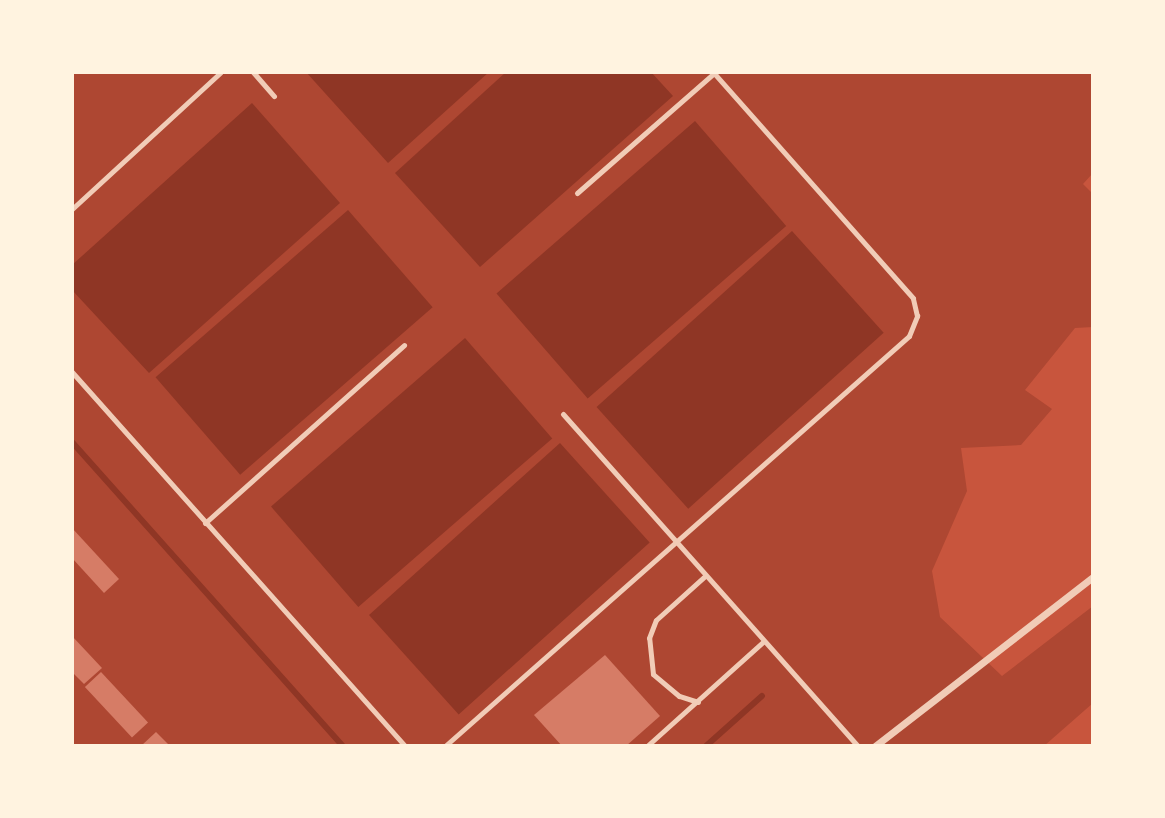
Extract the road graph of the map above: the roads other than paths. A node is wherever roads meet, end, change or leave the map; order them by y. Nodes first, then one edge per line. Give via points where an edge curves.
1 (221, 72) edge
2 (253, 72) edge
3 (714, 72) edge
4 (274, 96) dead end
5 (577, 193) dead end
6 (72, 209) edge
7 (404, 345) dead end
8 (72, 372) edge
9 (563, 414) dead end
10 (205, 523) junction
11 (676, 545) junction
12 (705, 576) junction
13 (1093, 577) edge
14 (764, 641) junction
15 (698, 702) junction
16 (405, 746) edge
17 (445, 746) edge
18 (647, 746) edge
19 (858, 746) edge
20 (875, 746) edge

1 - 6 lane
2 - 4 lane
3 - 5 lane
3 - 11 lane via 913,298 917,316 909,336
7 - 10 lane
8 - 10 lane
9 - 11 lane
10 - 16 lane
11 - 12 lane
11 - 17 lane
12 - 14 lane
12 - 15 lane via 656,620 649,638 653,674 679,696
13 - 20 street
14 - 15 lane
14 - 19 lane
15 - 18 lane

